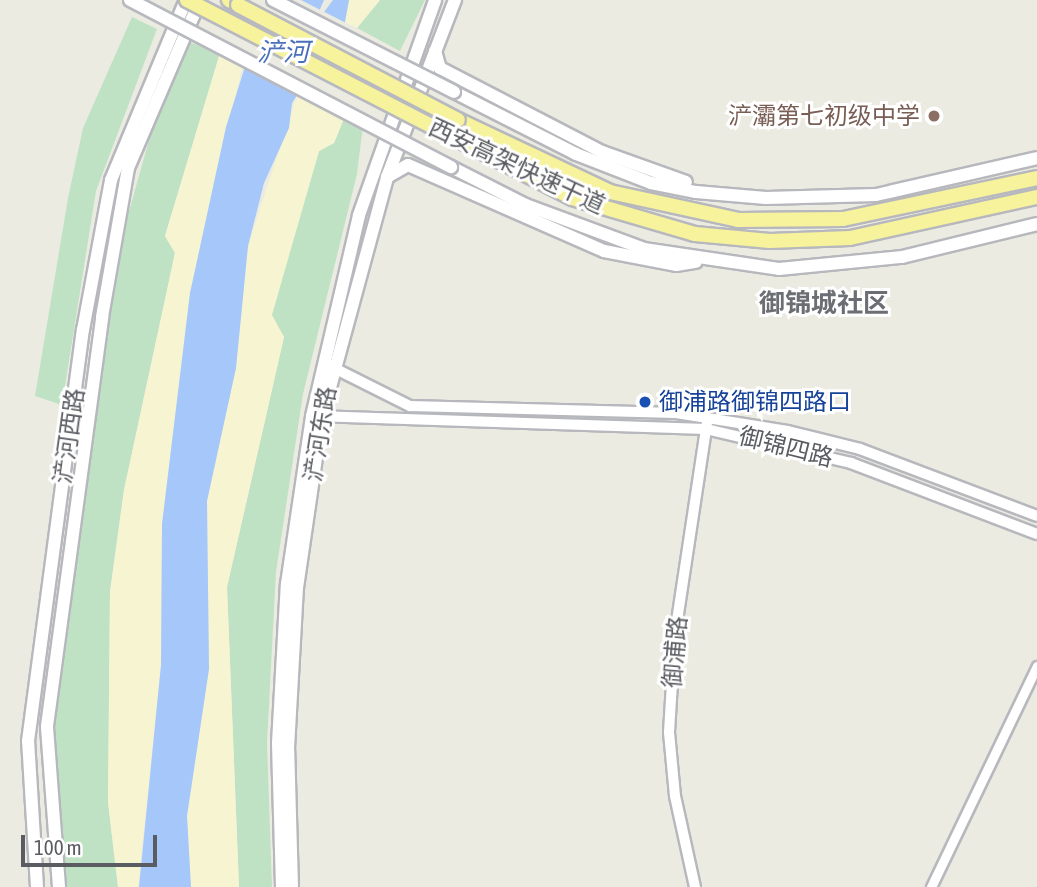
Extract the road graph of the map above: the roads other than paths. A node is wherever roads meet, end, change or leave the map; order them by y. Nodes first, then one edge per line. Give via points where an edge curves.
1 (130, 0) edge
2 (175, 0) edge
3 (187, 0) edge
4 (200, 0) edge
5 (273, 0) edge
6 (435, 0) edge
7 (455, 0) edge
8 (232, 2) edge
9 (218, 15) junction
10 (435, 51) junction
11 (1037, 158) edge
12 (1037, 167) edge
13 (989, 170) junction
14 (387, 177) junction
15 (1037, 178) edge
16 (1037, 197) edge
17 (766, 198) junction
18 (1037, 224) edge
19 (709, 260) junction
20 (327, 365) junction
21 (317, 416) junction
22 (707, 423) junction
23 (1037, 516) edge
24 (1037, 534) edge
25 (1037, 666) edge
26 (37, 887) edge
27 (60, 887) edge
28 (282, 887) edge
29 (292, 887) edge
30 (695, 887) edge
31 (931, 887) edge

1 - 19 main road, bridge via 451,167 594,233
2 - 9 highway, bridge
3 - 9 highway, 西安高架快速干道, bridge
3 - 26 main road, 浐河西路 via 111,180 83,330 28,741
4 - 27 main road, 浐河西路 via 128,168 102,317 47,726
5 - 17 main road, bridge via 576,154 651,183
6 - 20 main road, 浐河东路 via 359,215
7 - 10 main road, 浐河东路
8 - 15 highway, 西安高架快速干道, bridge via 458,120 610,192 738,220 843,219
9 - 16 highway, 西安高架快速干道, bridge via 572,198 695,234 770,242 850,238
10 - 14 main road, 浐河东路
10 - 17 main road via 440,68 602,152 675,180
11 - 13 main road
12 - 13 main road
13 - 17 main road via 876,195
14 - 19 main road via 408,164 604,251 676,265
14 - 20 main road, 浐河东路
18 - 19 main road via 849,265 779,269
20 - 21 main road, 浐河东路
20 - 22 street, 御锦四路 via 410,406
21 - 22 street, 御锦四路
21 - 28 main road, 浐河东路 via 287,584 278,743
21 - 29 main road, 浐河东路 via 297,588 288,747
22 - 23 street, 御锦四路 via 860,449
22 - 24 street, 御锦四路 via 850,463
22 - 30 street, 御浦路 via 676,625 669,732 675,796
25 - 31 street

